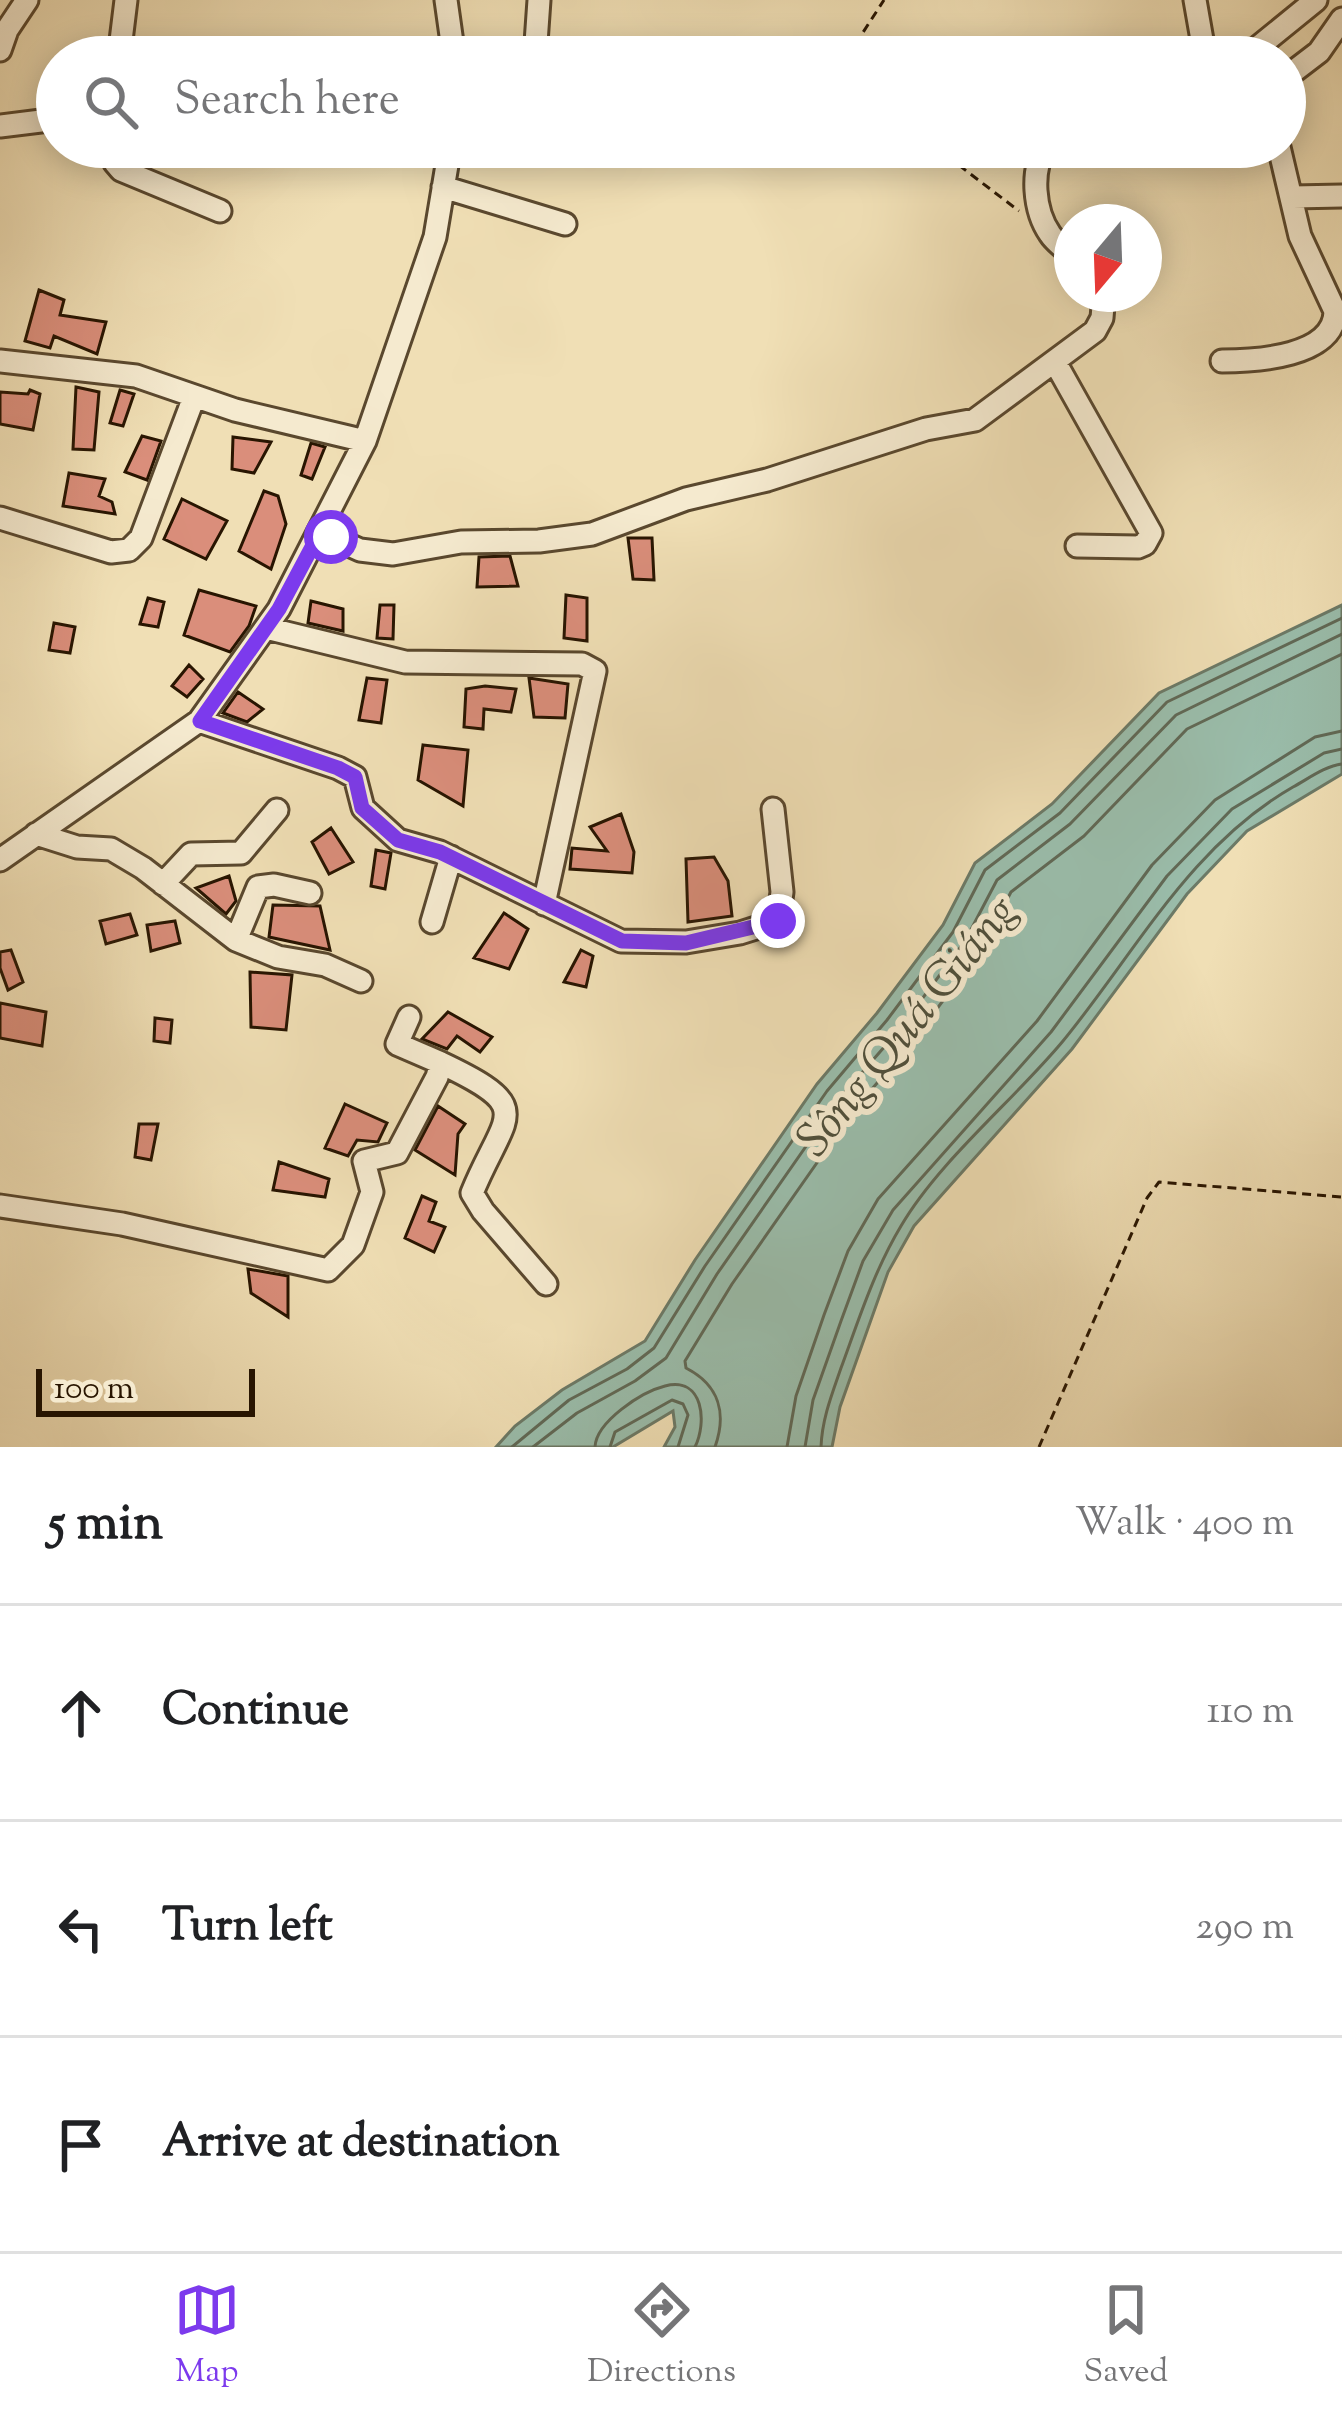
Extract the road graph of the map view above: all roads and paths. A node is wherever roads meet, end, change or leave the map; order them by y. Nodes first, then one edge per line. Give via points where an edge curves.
1 (27, 0) edge
2 (126, 0) edge
3 (446, 0) edge
4 (539, 0) edge
5 (884, 0) edge
6 (1195, 0) edge
7 (1316, 0) edge
8 (1342, 20) edge
9 (2, 34) edge
10 (122, 36) edge
11 (451, 36) edge
12 (536, 36) edge
13 (861, 36) edge
14 (1201, 36) edge
15 (1272, 36) edge
16 (1306, 62) edge
17 (36, 121) edge
18 (0, 126) edge
19 (119, 168) edge
20 (446, 168) edge
21 (963, 168) edge
22 (1037, 168) edge
23 (1285, 168) edge
24 (443, 187) junction
25 (1342, 196) edge
26 (1293, 197) junction
27 (220, 211) dead end
28 (565, 224) dead end
29 (1049, 234) junction
30 (1054, 239) edge
31 (1102, 312) edge
32 (0, 361) edge
33 (1222, 361) dead end
34 (1055, 362) junction
35 (194, 397) junction
36 (365, 441) junction
37 (0, 518) edge
38 (320, 532) junction
39 (1077, 547) dead end
40 (266, 628) junction
41 (200, 721) junction
42 (773, 809) dead end
43 (277, 810) dead end
44 (36, 834) junction
45 (451, 857) junction
46 (0, 860) edge
47 (163, 884) junction
48 (310, 893) dead end
49 (544, 904) junction
50 (431, 922) dead end
51 (236, 940) junction
52 (361, 982) dead end
53 (409, 1017) dead end
54 (441, 1063) junction
55 (1342, 1197) edge
56 (0, 1206) edge
57 (546, 1284) dead end
58 (1039, 1447) edge

1 - 9 street
2 - 10 street
3 - 11 street
4 - 12 street
5 - 13 path
6 - 14 street
7 - 15 street
8 - 16 street
17 - 18 street
19 - 27 street
20 - 24 street
21 - 29 path
22 - 29 street
23 - 26 street
24 - 28 street
24 - 36 street via 435,237
25 - 26 street
26 - 33 street via 1335,321 1301,350
29 - 30 street
31 - 34 street via 1095,331
32 - 35 street via 136,376
34 - 38 street via 974,420 592,533 393,554
34 - 39 street via 1151,533 1138,548
35 - 36 street
35 - 37 street via 141,538 128,550 111,552
36 - 38 street
38 - 40 street
40 - 41 street
40 - 49 street via 405,662 582,664 595,671
41 - 44 street
41 - 45 street via 355,777 362,808 398,840
42 - 49 street via 778,921 686,943 622,941
43 - 47 street via 241,853 191,854
44 - 46 street
44 - 47 street via 111,849
45 - 49 street
45 - 50 street
47 - 51 street
48 - 51 street via 258,887
51 - 52 street
53 - 54 street via 397,1044
54 - 56 street via 398,1153 364,1161 372,1192 353,1245 328,1270
54 - 57 street via 505,1102 501,1138 472,1193
55 - 58 path via 1159,1182

